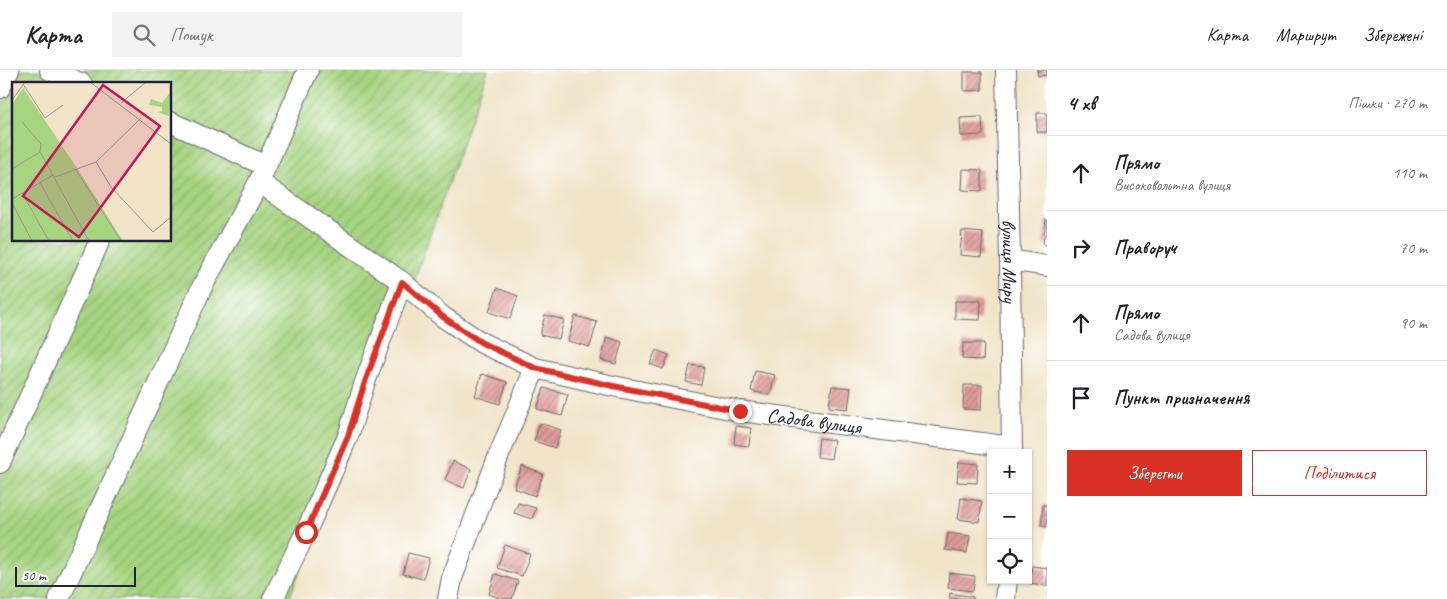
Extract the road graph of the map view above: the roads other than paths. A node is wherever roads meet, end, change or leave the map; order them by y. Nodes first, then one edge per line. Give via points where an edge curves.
1 (9, 70) edge
2 (50, 70) edge
3 (308, 70) edge
4 (1006, 70) edge
5 (77, 82) edge
6 (0, 88) edge
7 (171, 123) edge
8 (263, 174) junction
9 (100, 241) edge
10 (1010, 260) junction
11 (1047, 266) edge
12 (402, 282) junction
13 (535, 368) junction
14 (1005, 449) edge
15 (1012, 449) edge
16 (0, 463) edge
17 (1006, 584) edge
18 (59, 599) edge
19 (273, 599) edge
20 (448, 599) edge
21 (1005, 599) edge

1 - 6 street
2 - 5 street
3 - 8 street
4 - 10 street, вулиця Миру
7 - 8 street, Садова вулиця
8 - 12 street, Садова вулиця
8 - 18 street via 202,287
9 - 16 street
10 - 11 street
10 - 15 street, вулиця Миру
12 - 13 street, Садова вулиця via 443,317 482,343
12 - 19 street via 348,436
13 - 14 street, Садова вулиця via 740,411
13 - 20 street via 455,569
17 - 21 street

